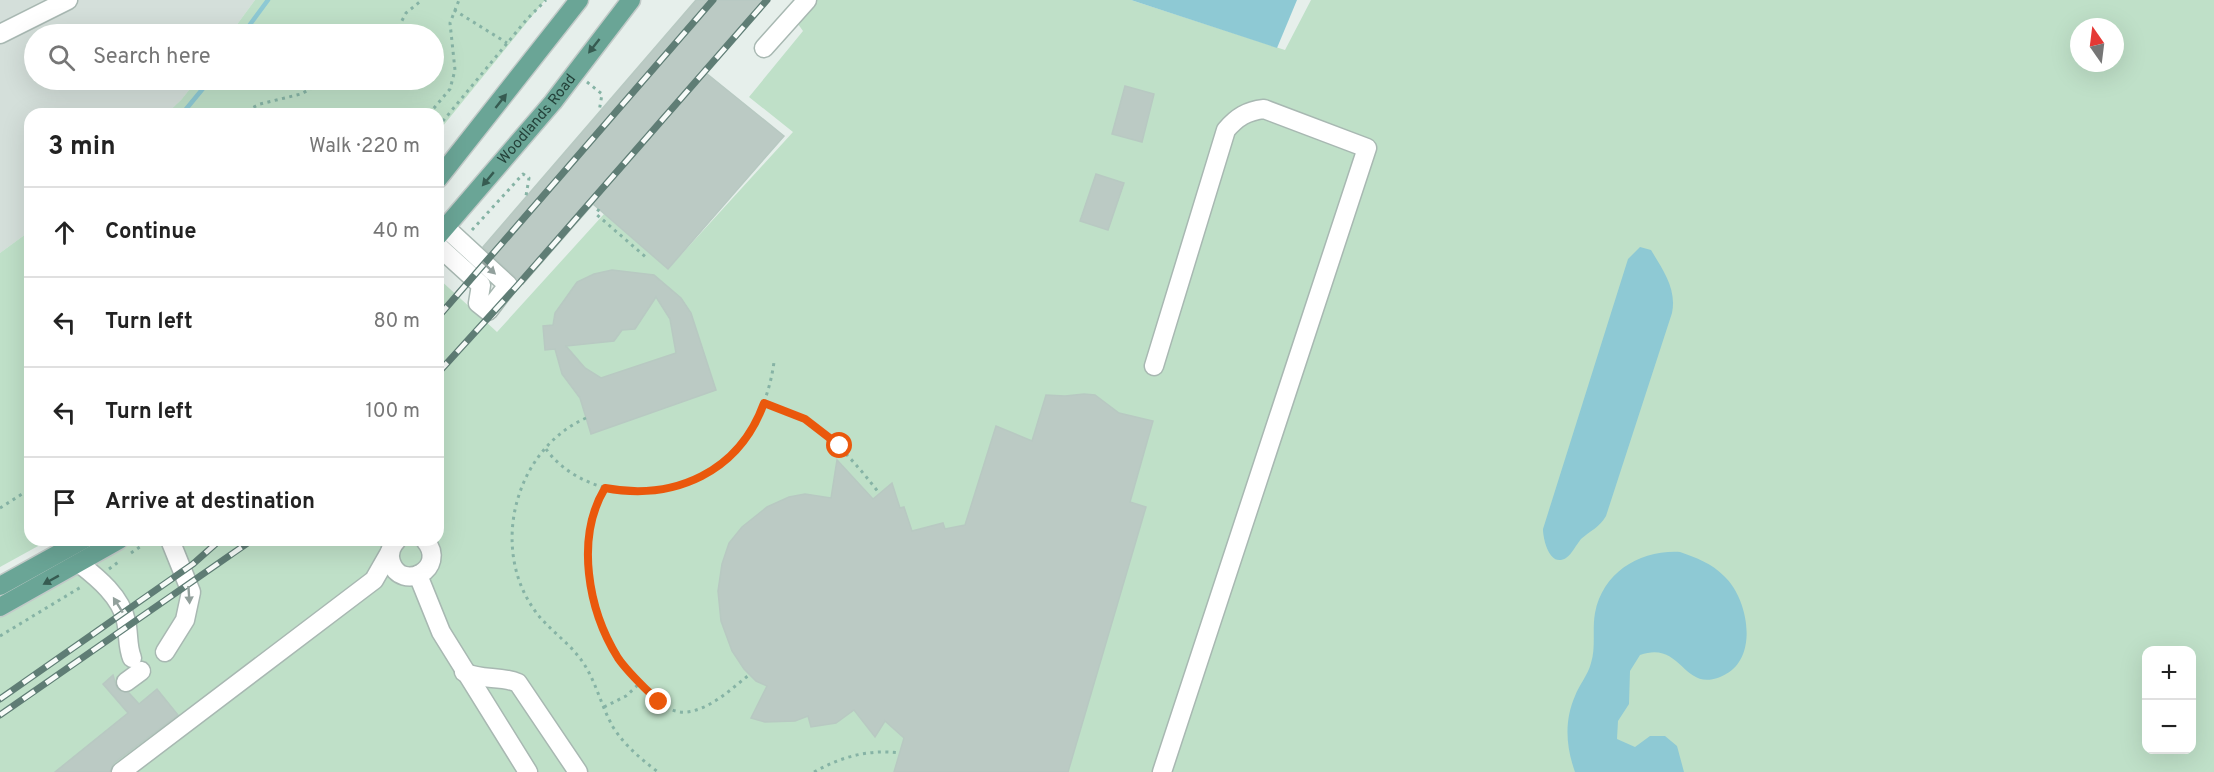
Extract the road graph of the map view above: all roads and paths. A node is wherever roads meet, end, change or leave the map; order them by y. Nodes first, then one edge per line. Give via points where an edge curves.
1 (68, 0) edge
2 (422, 0) edge
3 (459, 0) edge
4 (546, 0) edge
5 (579, 0) edge
6 (631, 0) edge
7 (807, 0) edge
8 (454, 9) junction
9 (400, 24) edge
10 (0, 34) edge
11 (507, 43) junction
12 (764, 48) dead end
13 (574, 72) junction
14 (308, 90) edge
15 (252, 108) edge
16 (434, 108) edge
17 (599, 112) dead end
18 (444, 120) edge
19 (444, 171) edge
20 (526, 196) dead end
21 (599, 209) dead end
22 (444, 230) edge
23 (472, 230) dead end
24 (444, 234) edge
25 (444, 251) edge
26 (648, 259) dead end
27 (774, 362) dead end
28 (1154, 366) dead end
29 (764, 403) junction
30 (586, 417) dead end
31 (546, 449) junction
32 (605, 488) junction
33 (24, 493) edge
34 (879, 493) dead end
35 (0, 508) edge
36 (72, 546) edge
37 (109, 546) edge
38 (141, 546) edge
39 (172, 546) edge
40 (391, 546) edge
41 (391, 546) edge
42 (428, 546) edge
43 (80, 564) junction
44 (411, 575) junction
45 (96, 577) junction
46 (374, 580) junction
47 (0, 586) edge
48 (0, 607) edge
49 (0, 636) edge
50 (165, 652) dead end
51 (133, 670) dead end
52 (464, 672) junction
53 (749, 675) dead end
54 (640, 683) junction
55 (604, 707) junction
56 (900, 753) dead end
57 (121, 772) edge
58 (528, 772) edge
59 (578, 772) edge
60 (658, 772) edge
61 (814, 772) edge
62 (1162, 772) edge

1 - 10 street
2 - 9 path via 406,13
3 - 8 path
4 - 11 path
19 -> 5 main road
6 -> 13 main road, Woodlands Road
7 - 12 street
8 - 11 path
8 - 16 path via 450,22 455,69 450,89
11 - 18 path
13 - 17 path via 602,94
13 -> 22 main road, Woodlands Road
14 - 15 path
20 - 23 path via 529,178 523,174
21 - 26 path via 596,214
24 -> 25 street via 508,285 488,311 478,303 481,285
27 - 29 path
28 - 62 street via 1226,130 1237,117 1264,109 1366,148
29 - 32 path via 737,449 698,478 657,491
29 - 34 path via 788,411 822,431 840,446
30 - 31 path via 561,432
31 - 32 path via 559,465
31 - 55 path via 518,494 512,531 514,566 531,606 583,662
32 - 54 path via 590,530 588,564 593,597 608,639
33 - 35 path
36 - 47 main road
37 - 43 main road
38 - 45 path
39 -> 50 street via 191,592 185,620
40 - 44 street via 392,564
41 - 46 street
42 - 44 street via 432,556 428,568
43 - 45 street
43 -> 48 main road
44 - 46 street
44 - 52 street
45 - 49 path
51 -> 45 street via 121,606
46 - 57 street
52 - 58 street
52 - 59 street via 518,684
53 - 54 path via 712,703 686,712 674,711 659,702
54 - 55 path via 626,696
55 - 60 path via 622,740
56 - 61 path via 850,756

